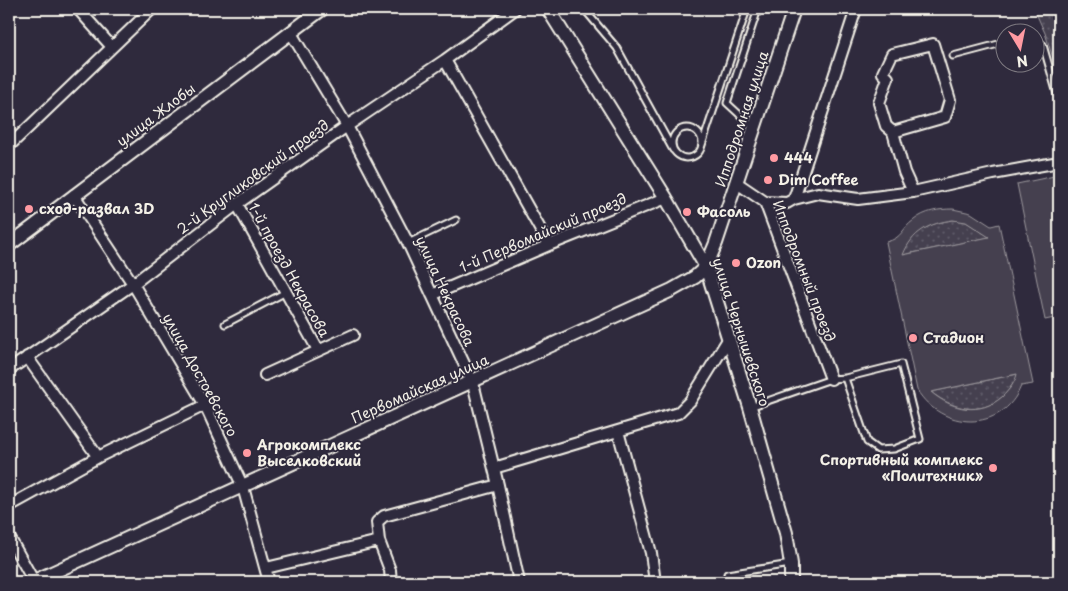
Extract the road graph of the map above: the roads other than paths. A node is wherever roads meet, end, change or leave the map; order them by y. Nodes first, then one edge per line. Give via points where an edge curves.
1 (78, 9) edge
2 (152, 9) edge
3 (322, 9) edge
4 (515, 9) edge
5 (548, 9) edge
6 (584, 9) edge
7 (747, 9) edge
8 (758, 9) edge
9 (794, 9) edge
10 (856, 9) edge
11 (291, 33) junction
12 (996, 45) edge
13 (112, 47) junction
14 (953, 56) dead end
15 (1046, 56) edge
16 (445, 60) junction
17 (1059, 101) edge
18 (347, 126) junction
19 (755, 130) junction
20 (893, 132) junction
21 (702, 145) junction
22 (9, 146) edge
23 (674, 150) junction
24 (1059, 162) edge
25 (737, 183) junction
26 (913, 192) junction
27 (74, 195) junction
28 (666, 198) junction
29 (794, 199) junction
30 (765, 202) junction
31 (236, 204) junction
32 (456, 220) dead end
33 (408, 244) junction
34 (9, 245) edge
35 (549, 245) junction
36 (706, 267) junction
37 (133, 284) junction
38 (286, 292) junction
39 (432, 296) junction
40 (226, 324) dead end
41 (353, 335) dead end
42 (729, 338) junction
43 (318, 350) junction
44 (27, 357) junction
45 (9, 370) edge
46 (265, 375) dead end
47 (845, 378) junction
48 (831, 379) junction
49 (472, 382) junction
50 (204, 405) junction
51 (750, 407) junction
52 (618, 431) junction
53 (98, 457) junction
54 (494, 468) junction
55 (498, 485) junction
56 (243, 487) junction
57 (9, 506) edge
58 (9, 537) edge
59 (379, 541) junction
60 (791, 564) junction
61 (266, 568) junction
62 (727, 574) dead end
63 (33, 582) edge
64 (269, 582) edge
65 (391, 582) edge
66 (519, 582) edge
67 (655, 582) edge
68 (791, 582) edge

1 - 13 street
2 - 13 street
3 - 11 street, улица Жлобы
4 - 16 street, 2-й Кругликовский проезд
5 - 28 street, улица Чернышевского
6 - 23 lane via 617,48
7 - 21 lane
8 - 19 lane via 727,103
9 - 19 street, Ипподромная улица
10 - 29 street
11 - 18 street, улица Некрасова
11 - 27 street, улица Жлобы
12 - 14 lane
13 - 22 street
15 - 17 lane
16 - 18 street, 2-й Кругликовский проезд
16 - 35 street
18 - 31 street, 2-й Кругликовский проезд
18 - 33 street, улица Некрасова
19 - 25 street, Ипподромная улица
20 - 20 street via 886,126 879,103 888,78 883,73 892,54 933,44 950,100 945,117
20 - 26 street
21 - 23 lane via 699,153 690,158 680,156
21 - 23 lane via 698,131 686,127 674,136
24 - 26 street
25 - 30 street, Ипподромный проезд
25 - 36 street, Ипподромная улица
26 - 29 street via 858,199 818,193
27 - 34 street, улица Жлобы
27 - 37 street, улица Достоевского
28 - 35 street, 1-й Первомайский проезд
28 - 36 street, улица Чернышевского
29 - 30 street via 787,203
30 - 48 street, Ипподромный проезд
31 - 37 street, 2-й Кругликовский проезд
31 - 38 street, 1-й проезд Некрасова
32 - 33 lane
33 - 39 street, улица Некрасова
35 - 39 street, 1-й Первомайский проезд
36 - 42 street, улица Чернышевского
36 - 49 street, Первомайская улица via 672,290
37 - 44 street, 2-й Кругликовский проезд
37 - 50 street, улица Достоевского
38 - 40 lane
38 - 43 street, 1-й проезд Некрасова
39 - 49 street, улица Некрасова
41 - 43 street
42 - 51 street, улица Чернышевского
42 - 52 street via 690,401 678,413
43 - 46 street
44 - 45 street, 2-й Кругликовский проезд
44 - 53 street
47 - 47 lane via 901,364 920,439 894,449 878,450 867,442
47 - 48 lane
48 - 51 lane
49 - 54 street, улица Некрасова
49 - 56 street, Первомайская улица
50 - 53 street
50 - 56 street, улица Достоевского
51 - 60 street, улица Чернышевского via 786,533
52 - 54 street
52 - 67 street
53 - 57 street
54 - 55 street, улица Некрасова
55 - 59 street via 384,516 376,522
55 - 66 street, улица Некрасова
56 - 61 street, улица Достоевского
56 - 63 street, Первомайская улица
58 - 63 street
59 - 61 street
59 - 65 street
60 - 62 lane
60 - 68 street, улица Чернышевского
61 - 64 street, улица Достоевского

